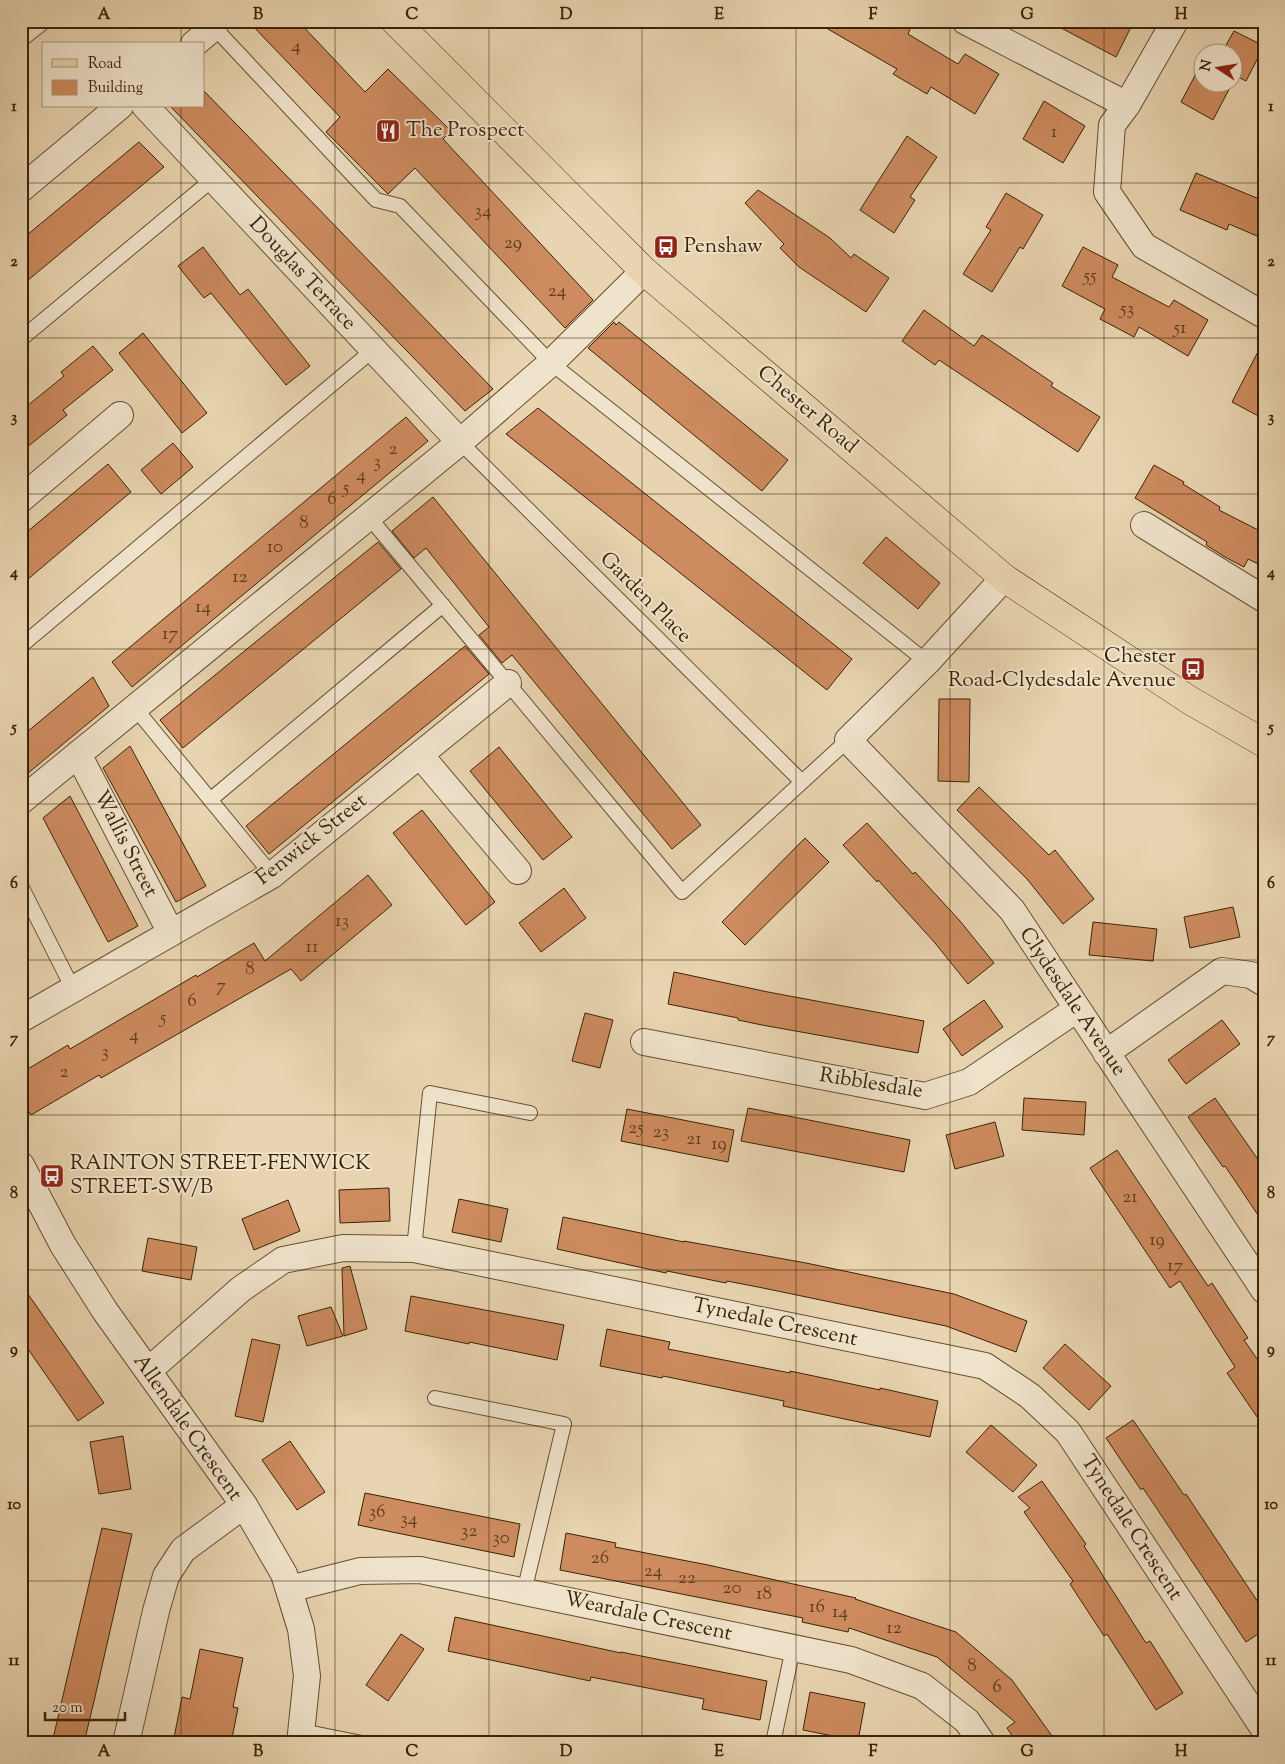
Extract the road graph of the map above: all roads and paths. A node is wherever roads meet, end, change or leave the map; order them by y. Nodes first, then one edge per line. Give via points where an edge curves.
1 (45, 21) edge
2 (396, 21) edge
3 (965, 21) edge
4 (1175, 21) edge
5 (211, 24) edge
6 (21, 40) edge
7 (196, 42) edge
8 (1127, 105) junction
9 (118, 108) edge
10 (147, 108) edge
11 (213, 179) junction
12 (21, 188) edge
13 (644, 271) junction
14 (1264, 315) edge
15 (21, 339) edge
16 (374, 350) junction
17 (551, 363) junction
18 (120, 415) dead end
19 (460, 442) junction
20 (21, 498) edge
21 (369, 517) junction
22 (1144, 524) dead end
23 (1004, 578) junction
24 (1264, 599) edge
25 (443, 605) junction
26 (21, 646) edge
27 (927, 662) junction
28 (508, 683) junction
29 (135, 708) junction
30 (848, 740) junction
31 (1264, 743) edge
32 (78, 754) junction
33 (420, 755) junction
34 (802, 782) junction
35 (210, 800) junction
36 (21, 801) edge
37 (518, 871) dead end
38 (272, 875) junction
39 (21, 886) edge
40 (171, 933) junction
41 (1264, 983) edge
42 (73, 989) junction
43 (1077, 1009) junction
44 (21, 1019) edge
45 (644, 1042) dead end
46 (1106, 1053) junction
47 (530, 1113) dead end
48 (21, 1165) edge
49 (414, 1249) junction
50 (1264, 1290) edge
51 (148, 1371) junction
52 (435, 1398) dead end
53 (244, 1505) junction
54 (289, 1589) junction
55 (524, 1592) junction
56 (793, 1648) junction
57 (1264, 1729) edge
58 (301, 1737) edge
59 (126, 1743) edge
60 (362, 1743) edge
61 (773, 1743) edge
62 (982, 1743) edge

1 - 6 lane
2 - 13 main road, Chester Road
3 - 8 street
4 - 8 street
5 - 7 street
5 - 17 lane via 376,200 400,206
8 - 14 street via 1112,125 1107,192 1144,246
9 - 12 street
10 - 11 street, Douglas Terrace
11 - 15 lane
11 - 16 street, Douglas Terrace
13 - 17 street
13 - 23 main road, Chester Road
16 - 19 street, Douglas Terrace
16 - 26 lane
17 - 19 street
17 - 27 lane
18 - 20 street
19 - 21 street
19 - 34 lane, Garden Place
21 - 25 lane
21 - 29 street
22 - 24 street
23 - 27 street
23 - 31 main road, Chester Road via 1191,701
25 - 28 lane
25 - 35 lane
27 - 30 street
28 - 33 street, Fenwick Street
28 - 34 lane via 682,892
29 - 32 street
29 - 35 lane
30 - 34 lane
30 - 43 street, Clydesdale Avenue via 1012,910
32 - 36 street
32 - 40 street, Wallis Street
33 - 37 street
33 - 38 street, Fenwick Street
35 - 38 lane
38 - 40 street, Fenwick Street
39 - 42 lane
40 - 42 street, Fenwick Street
41 - 46 street via 1251,975 1222,971
42 - 44 street, Fenwick Street
43 - 45 street, Ribblesdale via 969,1082 926,1096
43 - 46 street, Clydesdale Avenue
46 - 50 street, Clydesdale Avenue
47 - 49 lane via 430,1093
48 - 51 street, Allendale Crescent via 63,1245
49 - 51 street, Tynedale Crescent via 343,1248 283,1260 241,1289
49 - 57 street, Tynedale Crescent via 985,1366 1030,1396 1068,1432
51 - 53 street, Allendale Crescent
52 - 55 lane via 564,1424
53 - 54 street via 284,1574
53 - 59 street, Allendale Crescent via 183,1550 166,1576
54 - 55 street, Weardale Crescent via 360,1571 420,1570
54 - 58 street via 301,1629 307,1676
55 - 56 street, Weardale Crescent
56 - 61 lane
56 - 62 street, Weardale Crescent via 851,1660 922,1686 967,1721
58 - 60 lane

